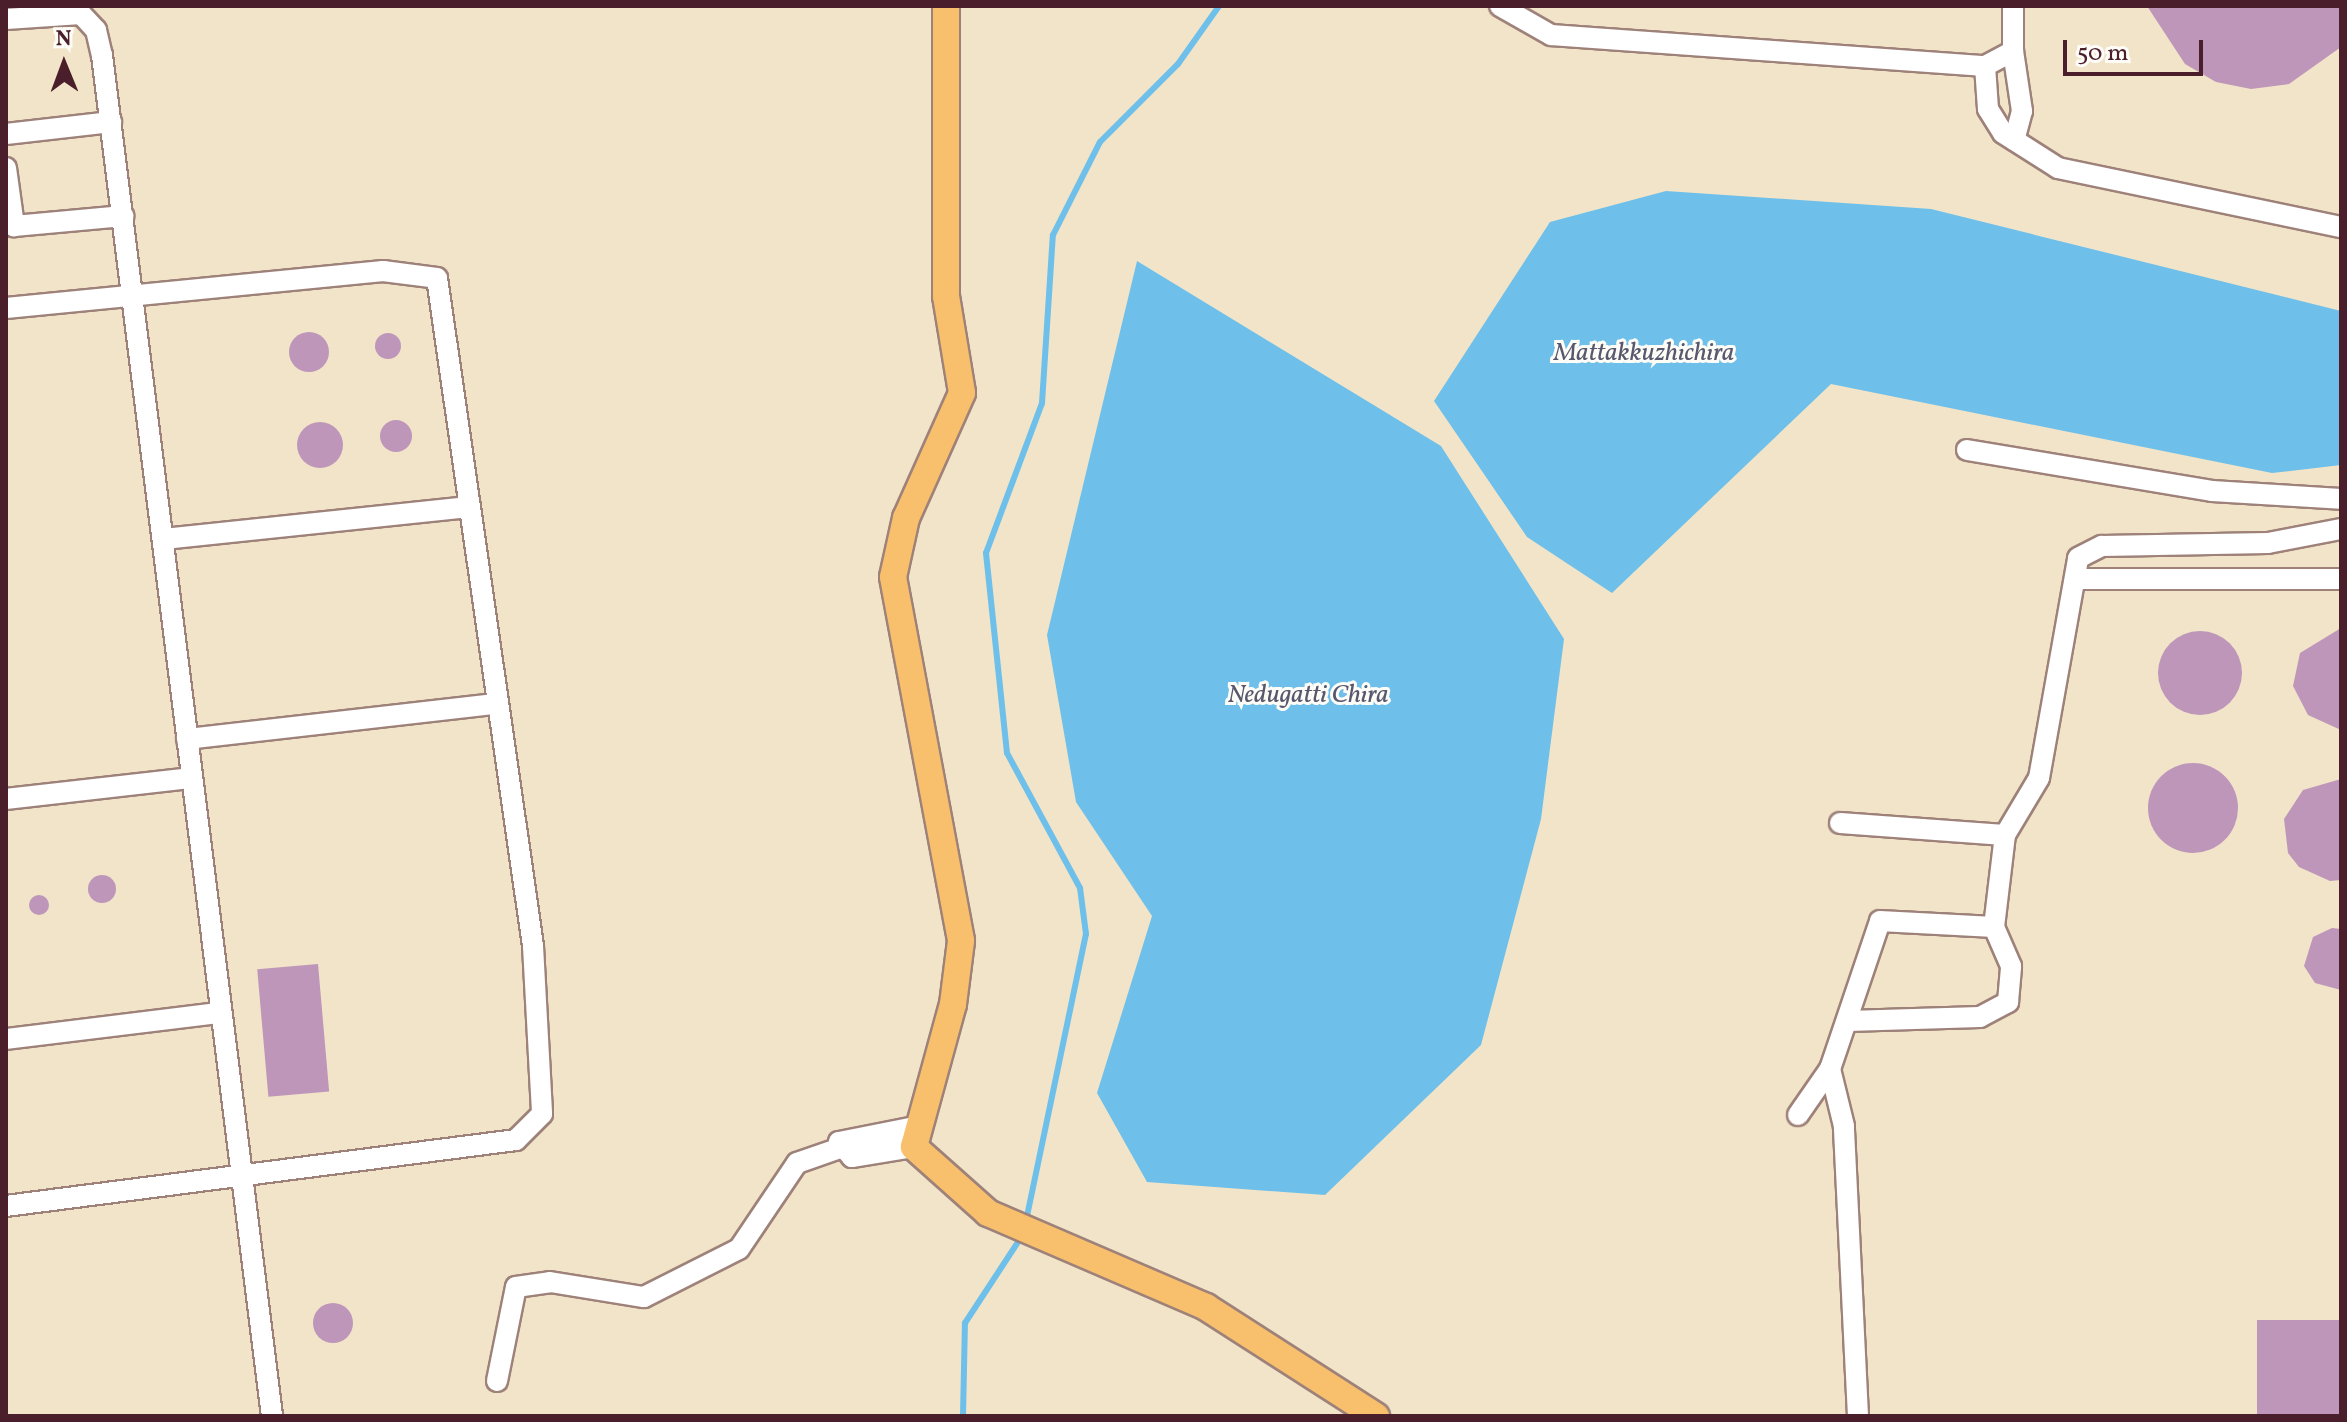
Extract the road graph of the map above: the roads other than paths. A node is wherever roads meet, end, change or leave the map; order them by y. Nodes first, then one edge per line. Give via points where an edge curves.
1 (946, 6) edge
2 (1500, 6) edge
3 (2013, 6) edge
4 (6, 19) edge
5 (2013, 51) junction
6 (1985, 66) junction
7 (111, 122) junction
8 (6, 134) edge
9 (2014, 140) junction
10 (6, 168) edge
11 (124, 216) junction
12 (2341, 227) edge
13 (135, 292) junction
14 (6, 308) edge
15 (1967, 450) dead end
16 (2341, 499) edge
17 (468, 507) junction
18 (2341, 529) edge
19 (164, 539) junction
20 (2075, 579) junction
21 (2341, 579) edge
22 (494, 704) junction
23 (187, 739) junction
24 (191, 778) junction
25 (6, 799) edge
26 (1840, 823) dead end
27 (2005, 835) junction
28 (1994, 927) junction
29 (218, 1013) junction
30 (1848, 1021) junction
31 (6, 1039) edge
32 (1830, 1069) junction
33 (1798, 1115) dead end
34 (914, 1137) junction
35 (237, 1175) junction
36 (6, 1206) edge
37 (497, 1381) dead end
38 (272, 1416) edge
39 (1376, 1416) edge
40 (1858, 1416) edge

1 - 34 main road via 946,296 962,393 906,518 893,577 961,941 953,1004
2 - 6 lane via 1551,35
3 - 5 lane
4 - 7 lane via 88,19 102,55
5 - 6 lane
5 - 9 lane via 2022,111
6 - 9 lane via 1988,109
7 - 8 lane
7 - 11 lane
9 - 12 lane via 2058,168
10 - 11 lane via 14,226
11 - 13 lane
13 - 14 lane
13 - 17 lane via 383,271 437,278
13 - 19 lane
15 - 16 lane via 2212,491
17 - 19 lane
17 - 22 lane via 496,660
18 - 20 lane via 2268,543 2102,546 2078,558
19 - 23 lane
20 - 21 lane
20 - 27 lane via 2039,778
22 - 23 lane
22 - 35 lane via 533,946 542,1114 516,1140
23 - 24 lane
24 - 25 lane
24 - 29 lane
26 - 27 lane
27 - 28 lane
28 - 30 lane via 1880,921
28 - 30 lane via 2013,979 2001,1010
29 - 31 lane
29 - 35 lane
30 - 32 lane
32 - 33 lane
32 - 40 lane via 1844,1126
34 - 37 lane via 845,1136 840,1148 797,1163 739,1249 644,1297 550,1282 516,1287
34 - 39 main road via 988,1213 1206,1307
35 - 36 lane
35 - 38 lane

